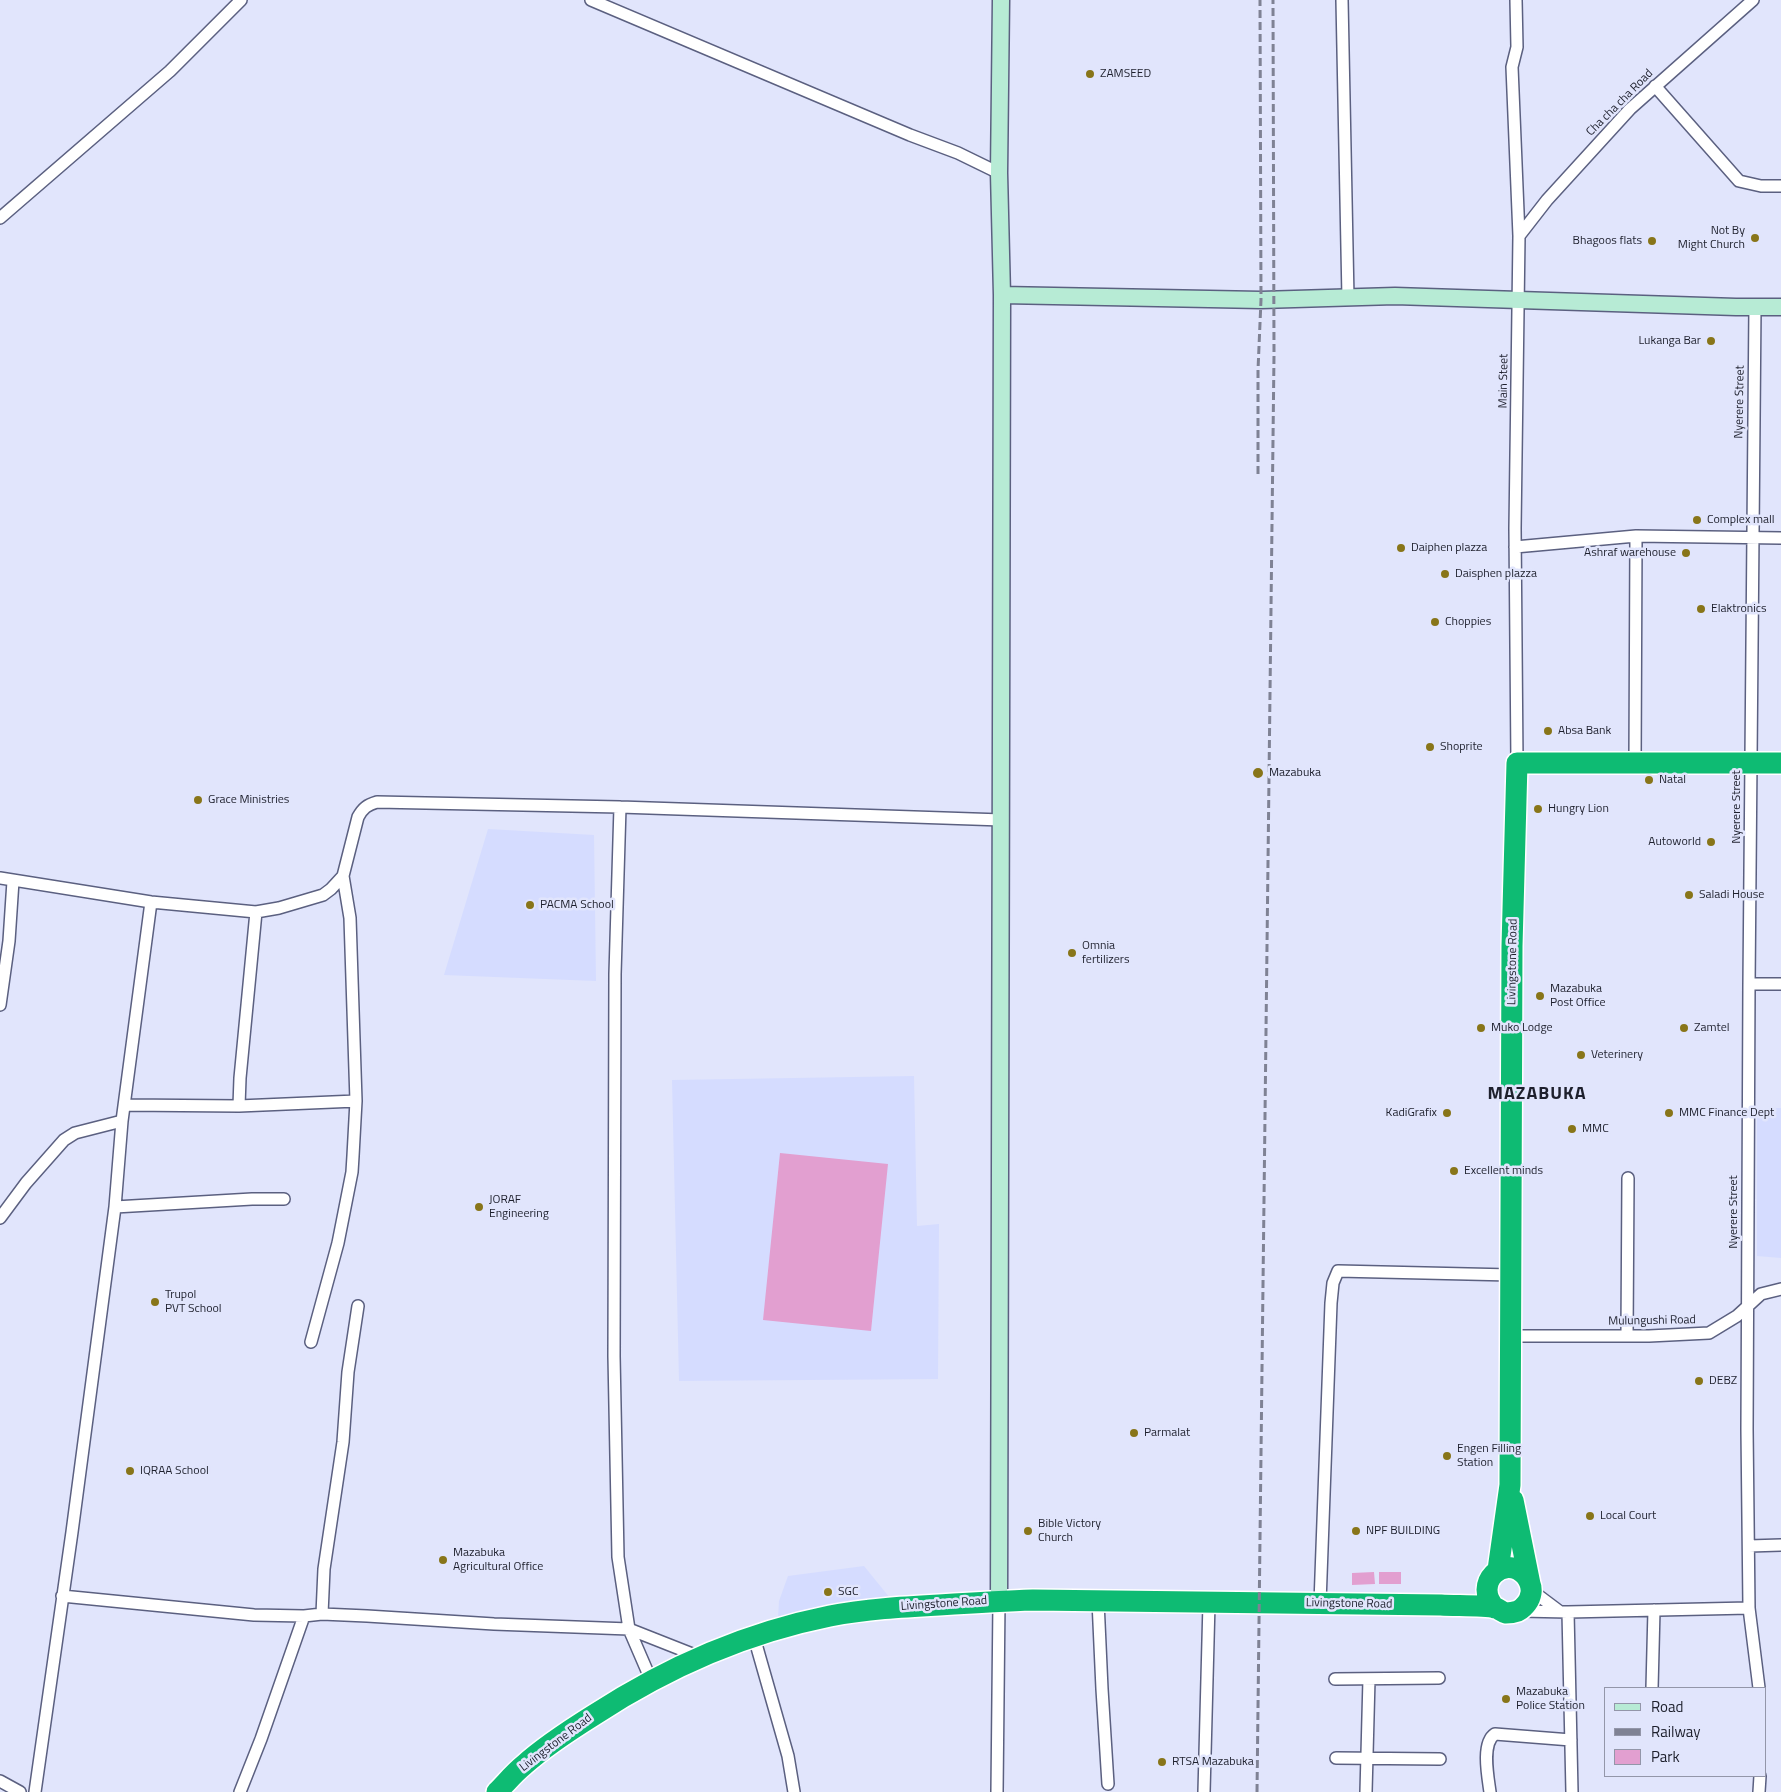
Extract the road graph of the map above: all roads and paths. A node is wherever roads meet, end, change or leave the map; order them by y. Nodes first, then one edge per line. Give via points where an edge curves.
1 (241, 0) edge
2 (591, 0) edge
3 (1001, 0) edge
4 (1342, 0) edge
5 (1516, 0) edge
6 (1753, 0) edge
7 (1655, 86) junction
8 (999, 173) junction
9 (1781, 186) edge
10 (0, 218) edge
11 (1519, 236) junction
12 (1002, 295) junction
13 (1348, 298) junction
14 (1519, 299) junction
15 (1755, 306) junction
16 (1781, 306) edge
17 (1636, 536) junction
18 (1781, 538) edge
19 (1753, 539) junction
20 (1515, 547) junction
21 (1517, 763) junction
22 (1634, 763) junction
23 (1751, 763) junction
24 (1781, 763) edge
25 (620, 807) junction
26 (1002, 820) junction
27 (343, 876) junction
28 (0, 878) edge
29 (13, 881) junction
30 (151, 902) junction
31 (256, 912) junction
32 (1749, 984) junction
33 (1781, 984) edge
34 (0, 1005) edge
35 (356, 1101) junction
36 (125, 1105) junction
37 (239, 1106) junction
38 (122, 1121) junction
39 (1628, 1178) dead end
40 (284, 1199) dead end
41 (115, 1207) junction
42 (0, 1218) edge
43 (1511, 1276) junction
44 (1781, 1289) edge
45 (358, 1306) dead end
46 (1748, 1307) junction
47 (1511, 1336) junction
48 (1627, 1336) junction
49 (311, 1342) dead end
50 (1510, 1485) junction
51 (1781, 1545) edge
52 (1749, 1546) junction
53 (1498, 1570) junction
54 (1531, 1587) junction
55 (1487, 1589) junction
56 (62, 1596) junction
57 (999, 1601) junction
58 (1098, 1601) junction
59 (1209, 1603) junction
60 (1320, 1603) junction
61 (1441, 1605) junction
62 (1496, 1608) junction
63 (1749, 1608) junction
64 (1654, 1610) junction
65 (1518, 1611) junction
66 (1564, 1611) junction
67 (322, 1614) junction
68 (304, 1616) junction
69 (629, 1629) junction
70 (754, 1637) junction
71 (700, 1657) junction
72 (1439, 1678) dead end
73 (1335, 1679) dead end
74 (1369, 1679) junction
75 (651, 1680) junction
76 (1652, 1687) edge
77 (1758, 1687) edge
78 (1571, 1740) junction
79 (1336, 1758) dead end
80 (1367, 1759) junction
81 (1440, 1759) dead end
82 (1760, 1777) edge
83 (0, 1781) edge
84 (1108, 1784) dead end
85 (20, 1792) edge
86 (35, 1792) edge
87 (240, 1792) edge
88 (497, 1792) edge
89 (794, 1792) edge
90 (997, 1792) edge
91 (1204, 1792) edge
92 (1366, 1792) edge
93 (1490, 1792) edge
94 (1572, 1792) edge
95 (1759, 1792) edge

1 - 10 street via 170,71
2 - 8 street
3 - 8 main road
4 - 13 street
5 - 11 street, Main Steet via 1517,47 1512,67
6 - 7 street, Cha cha cha Road
7 - 9 street via 1739,181
7 - 11 street, Cha cha cha Road via 1547,200
8 - 12 main road
11 - 14 street, Main Steet
12 - 13 main road via 1261,300
12 - 26 main road
13 - 14 main road
14 - 15 main road
14 - 20 street, Main Steet
15 - 16 main road
15 - 19 street, Nyerere Street
17 - 19 street
17 - 20 street
17 - 22 street
18 - 19 street
19 - 23 street, Nyerere Street
20 - 21 street, Main Steet
21 - 22 highway
21 - 43 highway, Livingstone Road via 1512,946
22 - 23 highway
23 - 24 highway
23 - 32 street, Nyerere Street
25 - 26 street
25 - 27 street via 377,802 368,805 358,817
25 - 69 street via 615,974 614,1356 618,1556
26 - 57 main road
27 - 31 street via 331,890 314,898
27 - 35 street via 350,918
28 - 29 street
29 - 30 street
29 - 34 street
30 - 31 street
30 - 36 street
31 - 37 street
32 - 33 street
32 - 46 street, Nyerere Street
35 - 37 street
35 - 49 street via 352,1172 345,1210
36 - 37 street
36 - 38 street
38 - 41 street
38 - 42 street via 75,1133 64,1140
39 - 48 street
40 - 41 street
41 - 56 street
43 - 47 highway, Livingstone Road
43 - 60 street via 1338,1271 1331,1303
44 - 46 street, Mulungushi Road via 1762,1294
45 - 67 street via 348,1372 343,1442 324,1569
46 - 48 street, Mulungushi Road via 1709,1333
46 - 52 street, Nyerere Street
47 - 48 street, Mulungushi Road
47 - 50 highway, Livingstone Road
50 - 53 highway, Livingstone Road
50 - 54 highway, Livingstone Road
51 - 52 street
52 - 63 street, Nyerere Street
53 - 54 highway via 1514,1568 1521,1571
53 - 55 highway, Livingstone Road via 1490,1578
54 - 65 highway via 1530,1598
54 - 66 street
55 - 61 highway, Livingstone Road
55 - 62 highway via 1490,1603
56 - 68 street via 254,1615
56 - 86 street
57 - 58 highway, Livingstone Road
57 - 70 highway, Livingstone Road via 884,1608 830,1616
57 - 90 street
58 - 59 highway, Livingstone Road
58 - 84 street
59 - 60 highway, Livingstone Road
59 - 91 street
60 - 61 highway, Livingstone Road
61 - 62 highway, Livingstone Road
62 - 65 highway, Livingstone Road via 1506,1613
63 - 64 street
63 - 77 street, Nyerere Street
64 - 66 street
64 - 76 street
65 - 66 street
66 - 78 street
67 - 68 street
67 - 69 street
68 - 87 street
69 - 71 street
69 - 75 street
70 - 71 highway, Livingstone Road
70 - 89 street via 788,1756
71 - 75 highway, Livingstone Road
72 - 74 street
73 - 74 street
74 - 80 street
75 - 88 highway, Livingstone Road via 566,1732 523,1766
78 - 93 street via 1495,1734 1488,1742 1486,1758
78 - 94 street
79 - 80 street
80 - 81 street
80 - 92 street
82 - 95 street
83 - 85 street

